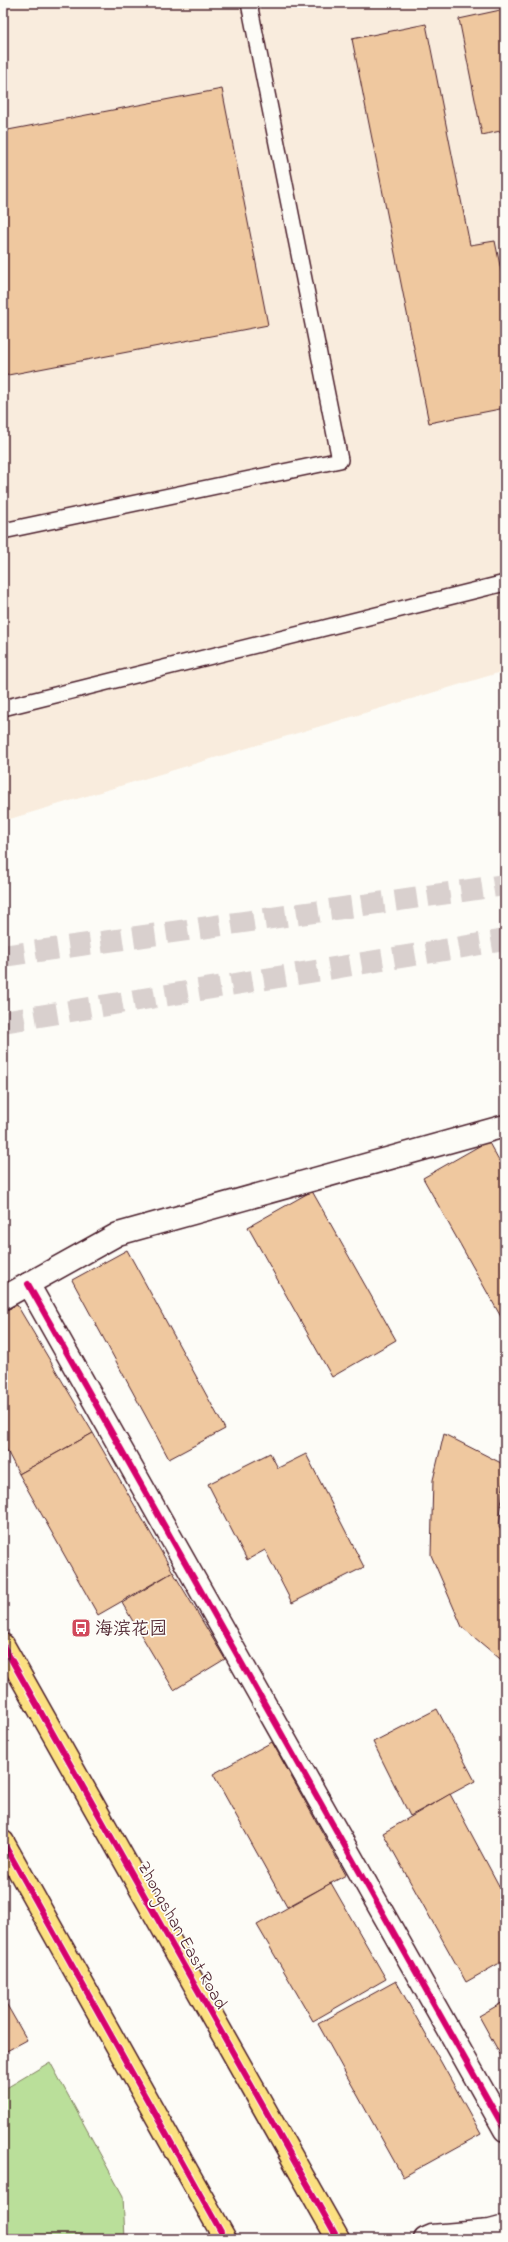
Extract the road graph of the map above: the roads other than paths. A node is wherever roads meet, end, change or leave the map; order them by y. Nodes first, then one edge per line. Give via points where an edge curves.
1 (249, 3) edge
2 (3, 531) edge
3 (505, 583) edge
4 (3, 708) edge
5 (505, 1126) edge
6 (28, 1284) junction
7 (3, 1298) edge
8 (3, 1645) edge
9 (3, 1842) edge
10 (505, 2130) edge
11 (490, 2232) edge
12 (225, 2239) edge
13 (338, 2239) edge
14 (425, 2239) edge

1 - 2 lane via 340,460
3 - 4 lane
5 - 6 street via 118,1234
6 - 7 street
6 - 10 street
8 - 13 main road, Zhongshan East Road
9 - 12 main road
11 - 14 street via 432,2236

